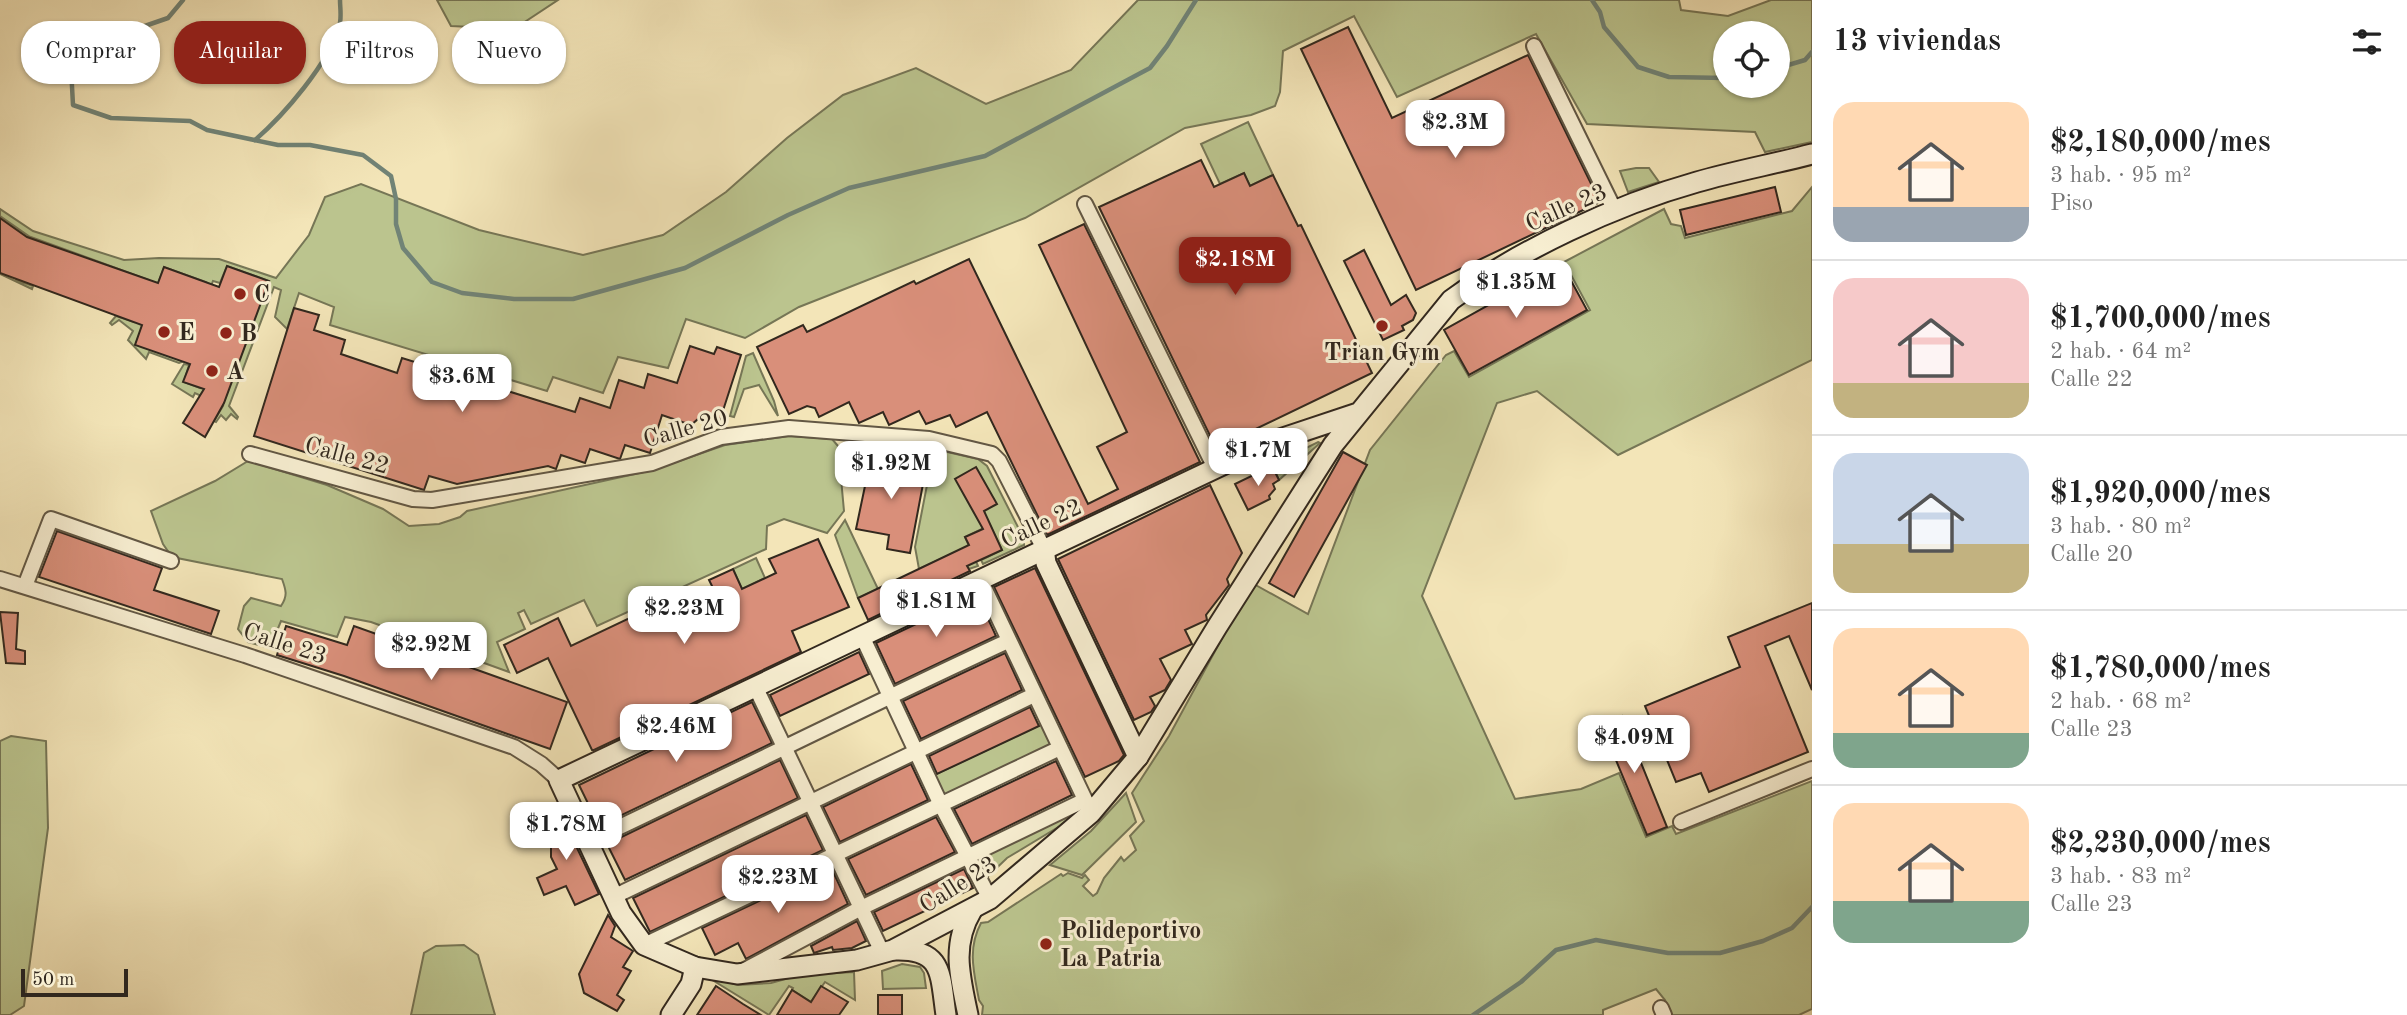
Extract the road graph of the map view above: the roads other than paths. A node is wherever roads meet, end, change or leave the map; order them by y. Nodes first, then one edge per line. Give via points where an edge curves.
1 (1534, 46) dead end
2 (1812, 154) edge
3 (1086, 204) dead end
4 (1615, 211) junction
5 (1359, 413) junction
6 (1314, 426) junction
7 (1333, 445) junction
8 (250, 453) dead end
9 (1215, 468) junction
10 (432, 500) joint
11 (1044, 549) junction
12 (171, 561) dead end
13 (0, 579) edge
14 (980, 579) junction
15 (25, 586) junction
16 (862, 636) junction
17 (1008, 640) junction
18 (755, 686) junction
19 (1034, 695) junction
20 (889, 696) junction
21 (1060, 748) junction
22 (785, 749) junction
23 (916, 752) junction
24 (1138, 757) junction
25 (1812, 769) edge
26 (559, 780) junction
27 (811, 802) junction
28 (941, 804) junction
29 (1088, 807) junction
30 (1681, 822) dead end
31 (588, 842) junction
32 (836, 855) junction
33 (967, 858) junction
34 (614, 897) junction
35 (990, 899) junction
36 (862, 908) junction
37 (972, 911) junction
38 (644, 945) junction
39 (888, 952) junction
40 (695, 967) junction
41 (737, 974) junction
42 (671, 1015) edge
43 (946, 1015) edge
44 (968, 1015) edge

1 - 4 street
2 - 4 main road, Calle 23 via 1697,182
3 - 9 street
4 - 5 main road, Calle 23 via 1529,251 1451,300
5 - 6 main road, Calle 22
5 - 7 main road, Calle 23
6 - 7 main road via 1331,436
6 - 9 main road, Calle 22
7 - 24 main road, Calle 23
8 - 10 street, Calle 22 via 413,499
9 - 11 main road, Calle 22
10 - 11 street, Calle 20 via 652,463 722,437 789,428 929,439 992,454
11 - 14 main road, Calle 22
11 - 24 main road via 1046,563
12 - 15 street via 51,519
13 - 15 street, Calle 23
14 - 16 main road, Calle 22
14 - 17 street
15 - 26 street, Calle 23 via 514,747
16 - 18 main road, Calle 22
16 - 20 street
17 - 19 street
17 - 20 street
18 - 22 street
18 - 26 main road, Calle 22
19 - 21 street
19 - 23 street
20 - 22 street
20 - 23 street
21 - 28 street
21 - 29 street
22 - 27 street
22 - 31 street
23 - 27 street
23 - 28 street
24 - 29 main road, Calle 23
25 - 30 street
26 - 31 main road, Calle 23
27 - 32 street
27 - 34 street
28 - 32 street
28 - 33 street
29 - 33 street
29 - 35 main road, Calle 23
31 - 34 main road, Calle 23
32 - 36 street
32 - 38 street
33 - 35 street
33 - 36 street
34 - 38 main road, Calle 23
35 - 37 main road, Calle 23
36 - 39 street
36 - 41 street
37 - 39 main road, Calle 23
37 - 44 main road via 958,942
38 - 40 main road, Calle 23
39 - 41 main road, Calle 23
39 - 43 main road via 918,951 936,962
40 - 41 main road, Calle 23
40 - 42 main road via 691,984

